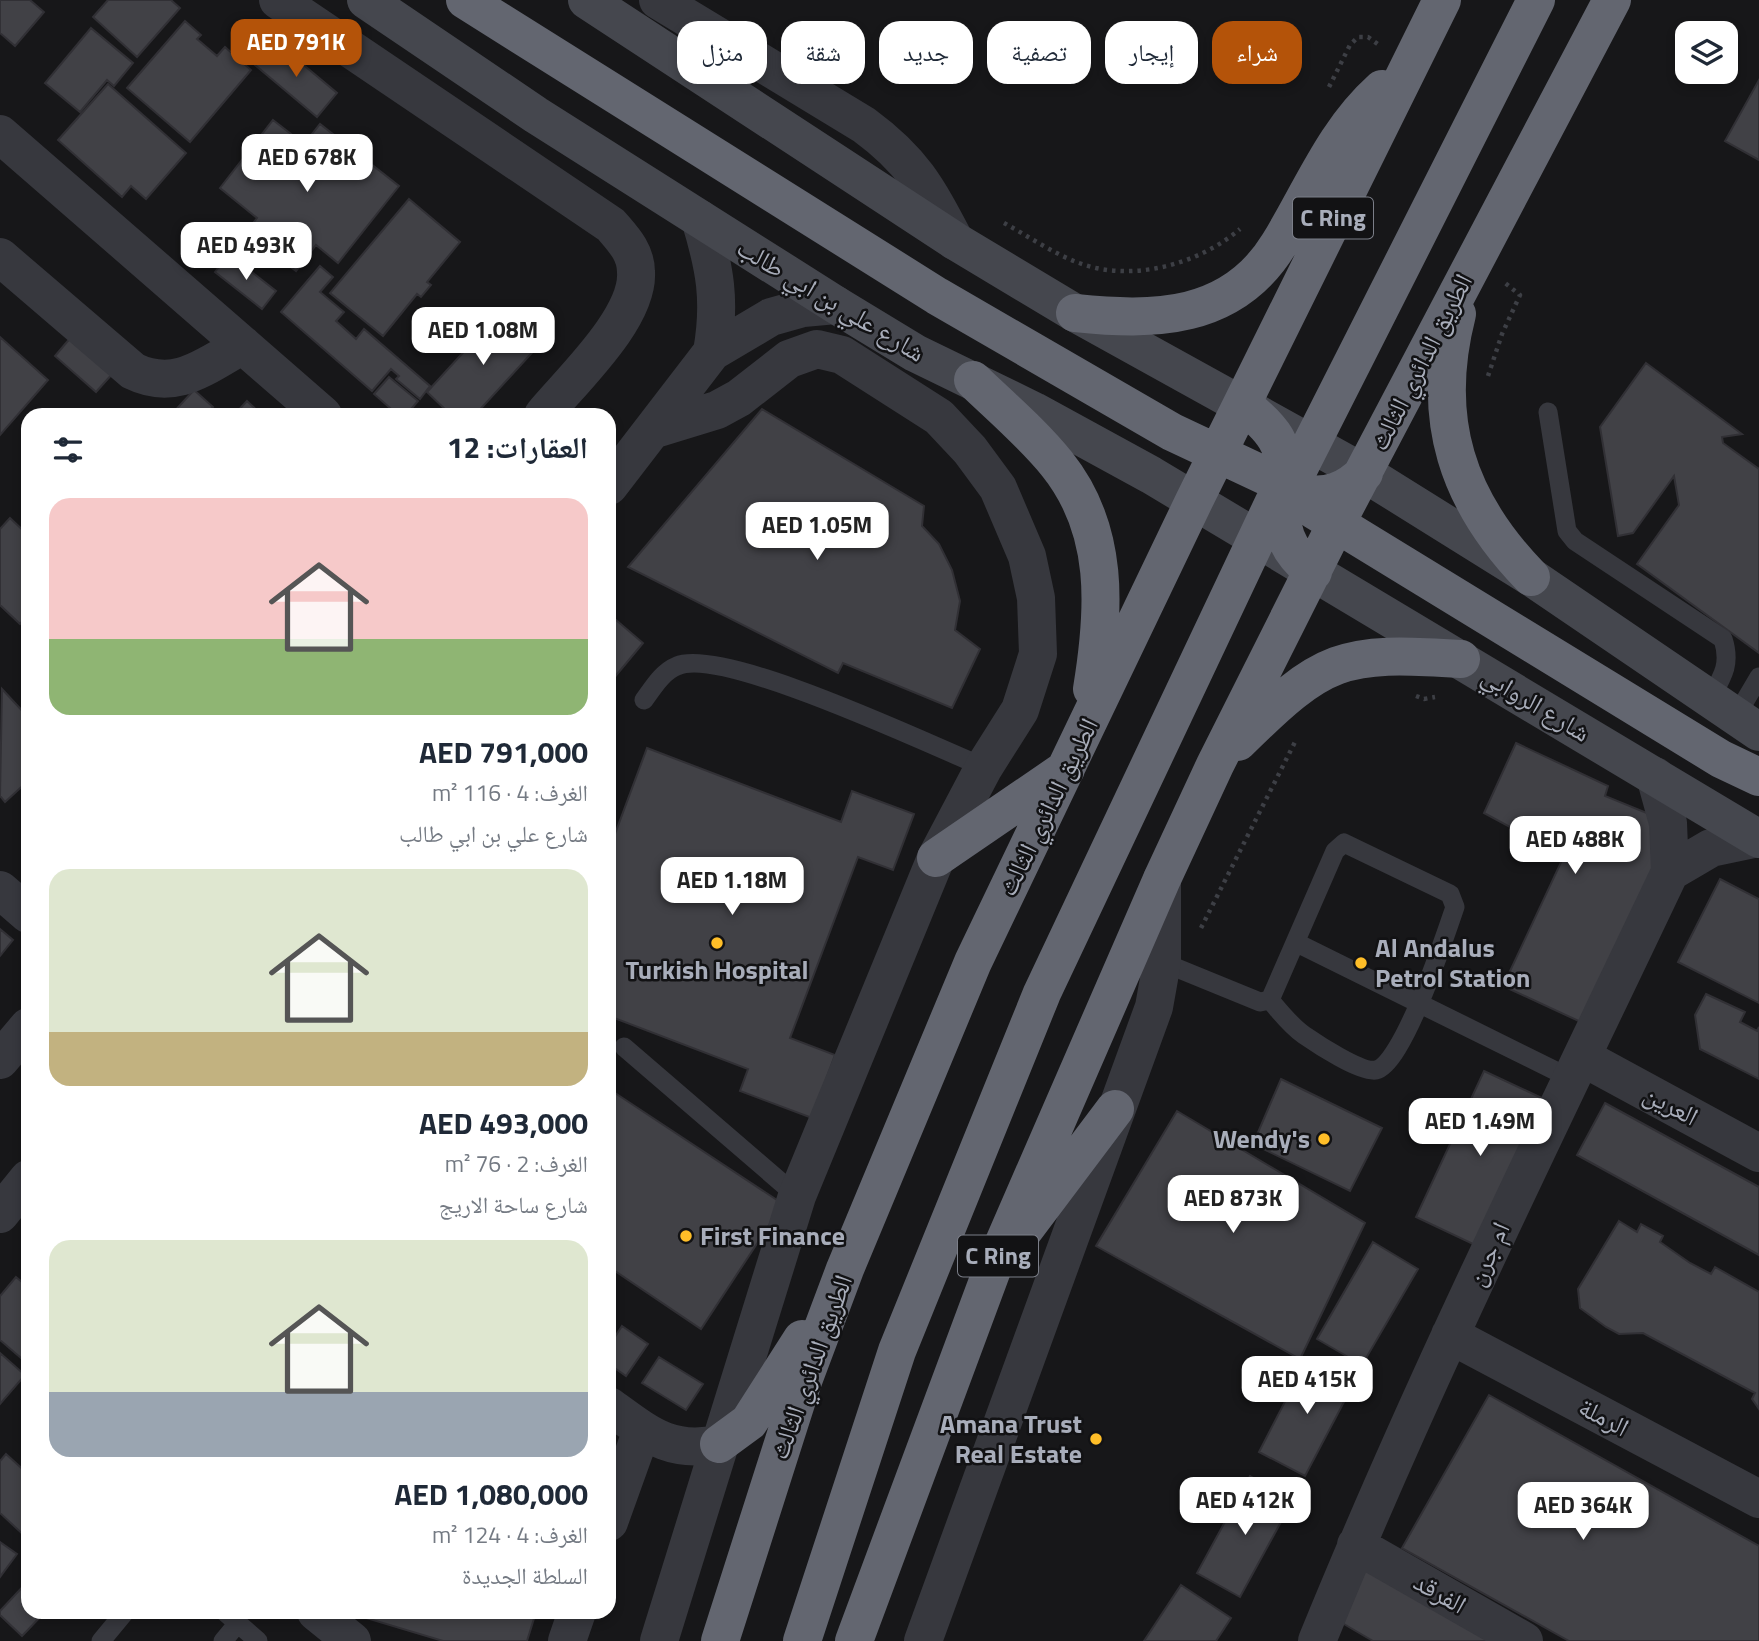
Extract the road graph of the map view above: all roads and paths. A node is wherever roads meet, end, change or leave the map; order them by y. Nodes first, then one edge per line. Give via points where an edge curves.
1 (278, 0) edge
2 (366, 0) edge
3 (465, 0) edge
4 (587, 0) edge
5 (658, 0) edge
6 (1442, 0) edge
7 (1536, 0) edge
8 (1612, 0) edge
9 (1408, 67) junction
10 (1326, 94) dead end
11 (0, 134) edge
12 (995, 218) dead end
13 (700, 219) junction
14 (1242, 228) dead end
15 (955, 241) junction
16 (0, 257) edge
17 (1472, 262) junction
18 (835, 305) junction
19 (1075, 313) junction
20 (243, 345) junction
21 (712, 352) junction
22 (973, 380) junction
23 (1488, 381) dead end
24 (1242, 404) junction
25 (315, 408) edge
26 (549, 408) edge
27 (1548, 412) dead end
28 (655, 429) junction
29 (1310, 442) junction
30 (1218, 454) junction
31 (1364, 473) junction
32 (616, 477) edge
33 (1284, 490) junction
34 (1194, 502) junction
35 (1336, 524) junction
36 (1258, 540) junction
37 (1313, 572) junction
38 (1531, 577) junction
39 (1461, 659) junction
40 (1759, 677) edge
41 (1413, 695) dead end
42 (644, 700) dead end
43 (1743, 716) edge
44 (1085, 731) junction
45 (1297, 740) dead end
46 (1214, 765) junction
47 (984, 767) junction
48 (1067, 768) junction
49 (1655, 776) junction
50 (1759, 777) edge
51 (1759, 839) edge
52 (936, 858) junction
53 (1670, 872) junction
54 (1162, 879) junction
55 (0, 890) edge
56 (21, 908) edge
57 (1297, 943) junction
58 (1171, 965) junction
59 (1269, 1000) junction
60 (1419, 1004) junction
61 (21, 1035) edge
62 (624, 1047) dead end
63 (0, 1060) edge
64 (1577, 1068) junction
65 (1115, 1109) junction
66 (1759, 1153) edge
67 (21, 1188) edge
68 (797, 1196) junction
69 (0, 1214) edge
70 (845, 1269) junction
71 (992, 1270) junction
72 (1450, 1335) junction
73 (616, 1411) edge
74 (642, 1430) junction
75 (719, 1444) junction
76 (1759, 1499) edge
77 (616, 1502) edge
78 (1356, 1545) junction
79 (119, 1619) edge
80 (230, 1619) edge
81 (233, 1619) edge
82 (325, 1619) edge
83 (574, 1619) edge
84 (101, 1641) edge
85 (223, 1641) edge
86 (258, 1641) edge
87 (352, 1641) edge
88 (566, 1641) edge
89 (659, 1641) edge
90 (720, 1641) edge
91 (802, 1641) edge
92 (854, 1641) edge
93 (923, 1641) edge
94 (1317, 1641) edge
95 (1524, 1641) edge

1 - 26 street via 611,225 630,248 636,271 633,296 620,322
2 - 13 main road, شارع علي بن ابي طالب
3 - 30 highway via 937,296
4 - 15 main road
5 - 15 street via 895,147 922,179
6 - 9 highway, الطريق الدائري الثالث / C Ring
7 - 29 highway
8 - 17 highway, الطريق الدائري الثالث / C Ring
9 - 10 path via 1368,37 1359,37 1350,45
9 - 19 highway via 1378,93 1328,153 1278,246 1246,280 1207,304 1167,317
9 - 24 highway, الطريق الدائري الثالث / C Ring
11 - 20 street
12 - 14 path via 1080,264 1116,270 1152,269 1188,260 1226,242
13 - 18 main road, شارع علي بن ابي طالب
13 - 21 street via 717,285 718,319
15 - 19 main road
16 - 20 street via 149,379 168,381 186,376
17 - 23 path via 1520,295
17 - 31 highway, الطريق الدائري الثالث / C Ring
17 - 38 highway via 1451,344 1448,420 1474,506 1494,538
18 - 21 street via 771,317
18 - 22 main road, شارع علي بن ابي طالب via 915,353
19 - 24 main road
20 - 25 street
21 - 28 street
22 - 34 main road, شارع علي بن ابي طالب via 1098,445
22 - 44 highway via 1055,462 1083,504 1093,531 1100,568 1100,638
24 - 29 main road
24 - 30 highway, الطريق الدائري الثالث / C Ring
24 - 33 highway via 1274,431 1283,455
27 - 43 lane via 1567,531 1575,541 1723,639 1726,671
28 - 32 street
28 - 47 street via 718,410 789,359 817,349 842,355 939,417 971,450 998,488 1027,556 1036,598 1038,654 1020,710
29 - 31 main road
29 - 33 highway
30 - 33 highway
30 - 34 highway, الطريق الدائري الثالث / C Ring
31 - 33 highway via 1346,488 1327,495
31 - 35 highway, الطريق الدائري الثالث / C Ring
31 - 38 main road
33 - 34 highway via 1252,482 1233,483
33 - 35 highway
33 - 36 highway
33 - 37 highway via 1284,535 1295,555
34 - 36 main road, شارع علي بن ابي طالب
34 - 44 highway, الطريق الدائري الثالث / C Ring
35 - 37 highway, الطريق الدائري الثالث / C Ring
35 - 50 highway via 1710,752
36 - 37 main road, شارع علي بن ابي طالب
36 - 91 highway via 1042,993 897,1351
37 - 39 main road, شارع الروابي
37 - 46 highway, الطريق الدائري الثالث / C Ring
38 - 43 main road
39 - 41 path via 1434,698
39 - 46 highway via 1376,656 1326,668 1294,688
39 - 49 main road, شارع الروابي
40 - 43 lane
42 - 47 lane via 664,673 678,665 702,662 770,679
44 - 48 highway, الطريق الدائري الثالث / C Ring
45 - 58 path
46 - 54 highway, الطريق الدائري الثالث / C Ring
47 - 52 street
48 - 52 highway
48 - 70 highway, الطريق الدائري الثالث / C Ring via 973,962
49 - 51 main road, شارع الروابي
49 - 53 street, ام جرن via 1668,823
51 - 53 street via 1711,848
52 - 68 street
53 - 64 street, ام جرن
54 - 58 street, الطريق الدائري الثالث
54 - 71 highway, الطريق الدائري الثالث / C Ring
55 - 56 street
57 - 59 lane
57 - 60 lane
57 - 60 lane via 1340,844 1349,844 1450,894 1455,908
58 - 59 lane via 1260,1002
58 - 65 street, الطريق الدائري الثالث
59 - 60 lane via 1304,1035 1363,1069 1376,1070 1390,1063
60 - 64 lane
61 - 63 street
62 - 68 lane
64 - 66 street, العرين
64 - 72 street, ام جرن
65 - 71 highway
65 - 93 street, الطريق الدائري الثالث
67 - 69 street
68 - 75 street
70 - 75 highway via 749,1422
70 - 90 highway, الطريق الدائري الثالث / C Ring via 803,1381
71 - 92 highway, الطريق الدائري الثالث / C Ring
72 - 76 street, الرملة
72 - 78 street, ام جرن
73 - 74 street
74 - 75 street via 668,1445 699,1448
74 - 77 street
75 - 89 street
78 - 94 street, ام جرن
78 - 95 street, الفرقد
79 - 84 lane
80 - 85 lane
81 - 86 lane
82 - 87 street
83 - 88 street

